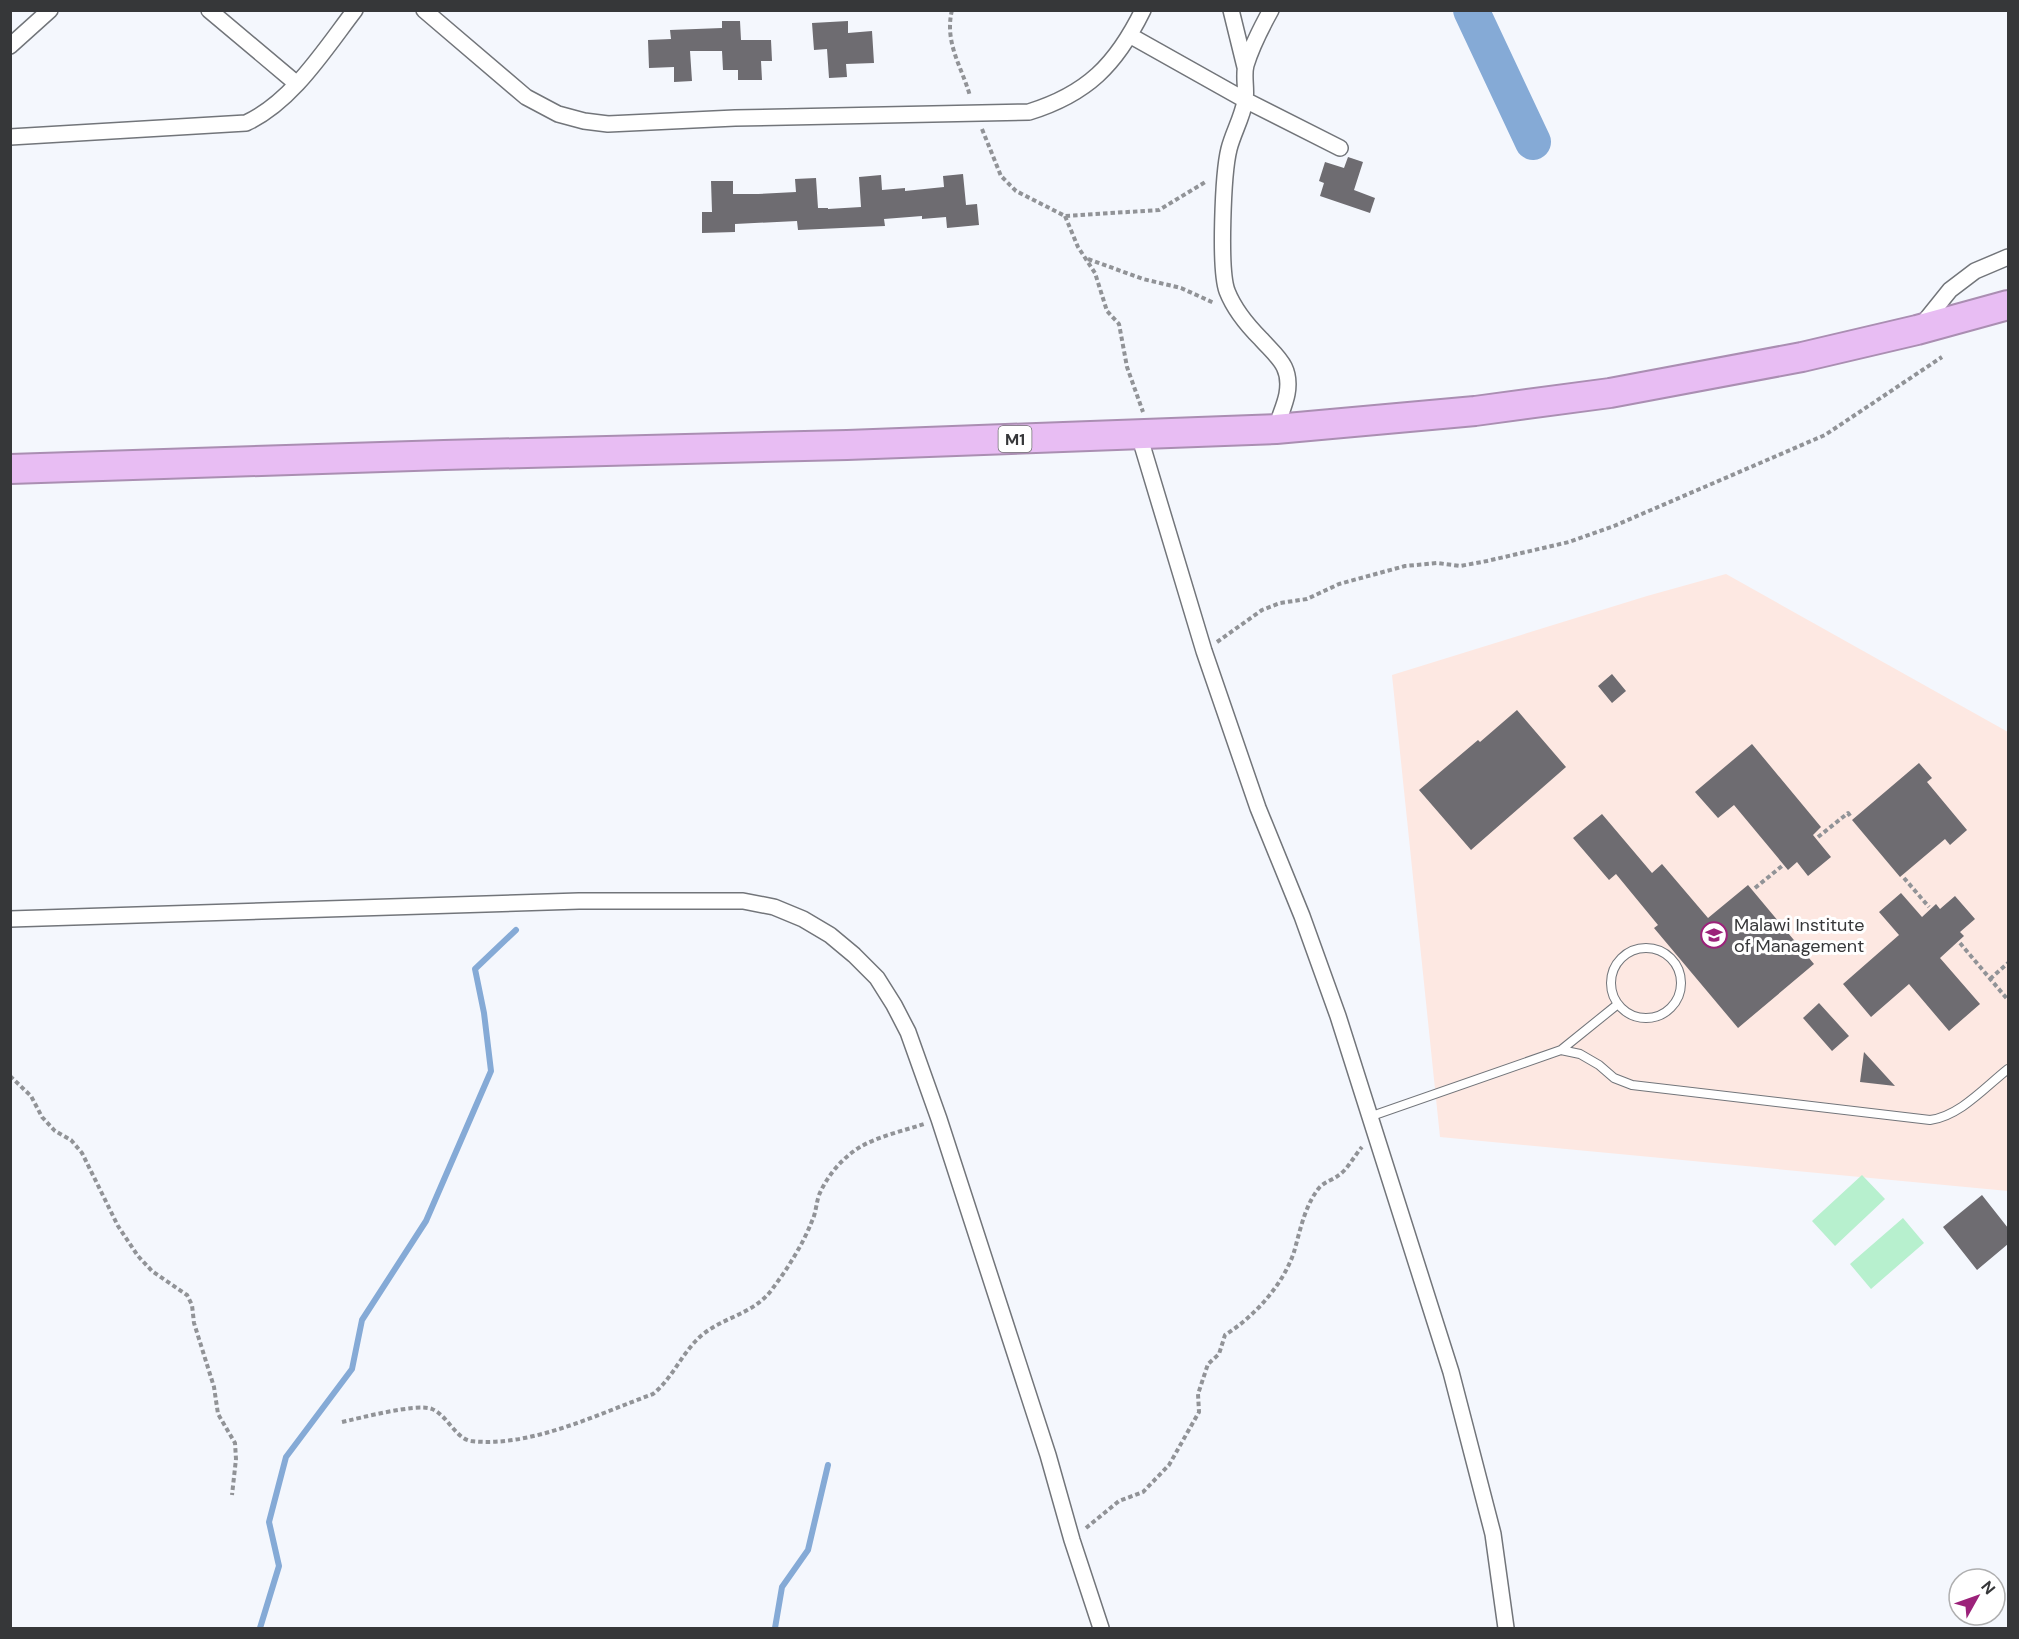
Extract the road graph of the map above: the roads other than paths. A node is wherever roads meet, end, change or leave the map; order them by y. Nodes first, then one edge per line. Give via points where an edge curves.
1 (50, 10) edge
2 (209, 10) edge
3 (356, 10) edge
4 (424, 10) edge
5 (1143, 10) edge
6 (1231, 10) edge
7 (1271, 10) edge
8 (1131, 36) junction
9 (10, 46) edge
10 (1245, 67) junction
11 (297, 84) junction
12 (1245, 100) junction
13 (10, 137) edge
14 (1340, 148) dead end
15 (2008, 257) edge
16 (2008, 305) edge
17 (1917, 330) junction
18 (1276, 429) junction
19 (1146, 435) junction
20 (10, 469) edge
21 (10, 919) edge
22 (1618, 1004) junction
23 (1561, 1050) junction
24 (2008, 1069) edge
25 (1369, 1117) junction
26 (1101, 1629) edge
27 (1506, 1629) edge

1 - 9 street
2 - 11 street
3 - 11 street
4 - 8 street via 526,97 558,114 608,124 1029,112 1074,94 1110,63
5 - 8 street
6 - 10 street
7 - 10 street
8 - 12 street
10 - 12 street
11 - 13 street via 256,118 235,125
12 - 14 street
12 - 18 street via 1227,158 1223,264 1227,290 1243,319 1275,351 1286,370 1287,394
15 - 17 street via 1975,271 1950,290
16 - 17 highway, M1
17 - 18 highway, M1 via 1791,360 1610,393 1476,411
18 - 19 highway, M1
19 - 20 highway, M1
19 - 25 street via 1204,651 1258,808 1334,1005
21 - 26 street via 579,902 743,901 774,907 830,935 876,978 909,1032
22 - 22 lane via 1610,980 1620,958 1642,948 1654,949 1674,962 1681,984 1674,1005 1666,1012 1645,1019 1634,1017
22 - 23 lane
23 - 24 lane via 1580,1054 1614,1078 1632,1085 1930,1120 1953,1113
23 - 25 lane
25 - 27 street via 1451,1372 1493,1534

